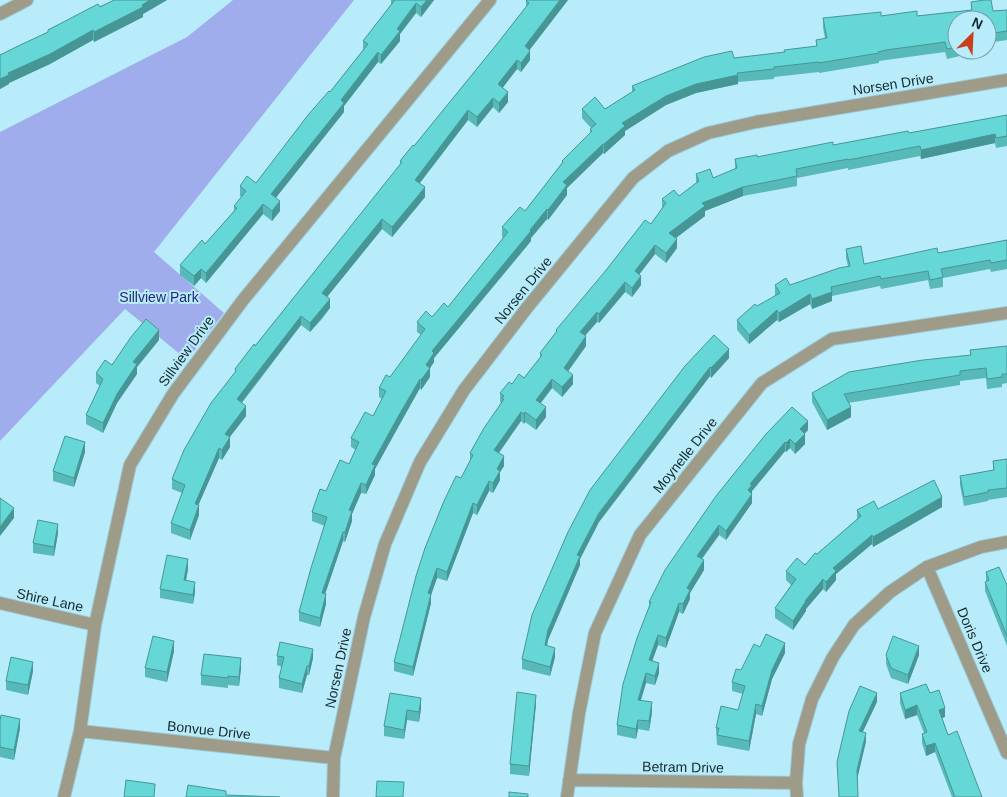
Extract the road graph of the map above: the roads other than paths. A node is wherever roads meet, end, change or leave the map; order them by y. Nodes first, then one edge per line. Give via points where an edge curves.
1 (27, 0) edge
2 (490, 0) edge
3 (0, 14) edge
4 (1007, 80) edge
5 (1007, 313) edge
6 (1007, 542) edge
7 (927, 567) junction
8 (0, 603) edge
9 (95, 625) junction
10 (80, 731) junction
11 (1007, 752) edge
12 (334, 758) junction
13 (569, 780) junction
14 (796, 783) junction
15 (64, 797) edge
16 (333, 797) edge
17 (567, 797) edge
18 (797, 797) edge

1 - 3 street
2 - 9 street, Sillview Drive via 243,300 173,394 130,465
4 - 12 street, Norsen Drive via 708,133 668,151 633,178 464,390 420,462 385,544 364,617
5 - 13 street, Moynelle Drive via 832,339 762,384 640,535 595,633
6 - 7 street via 981,546
7 - 11 street, Doris Drive
7 - 14 street via 890,592 854,624 833,657 812,699 799,744
8 - 9 street, Shire Lane
9 - 10 street, Sillview Drive
10 - 12 street, Bonvue Drive
10 - 15 street, Sillview Drive
12 - 16 street, Norsen Drive
13 - 14 street, Betram Drive
13 - 17 street, Moynelle Drive
14 - 18 street

